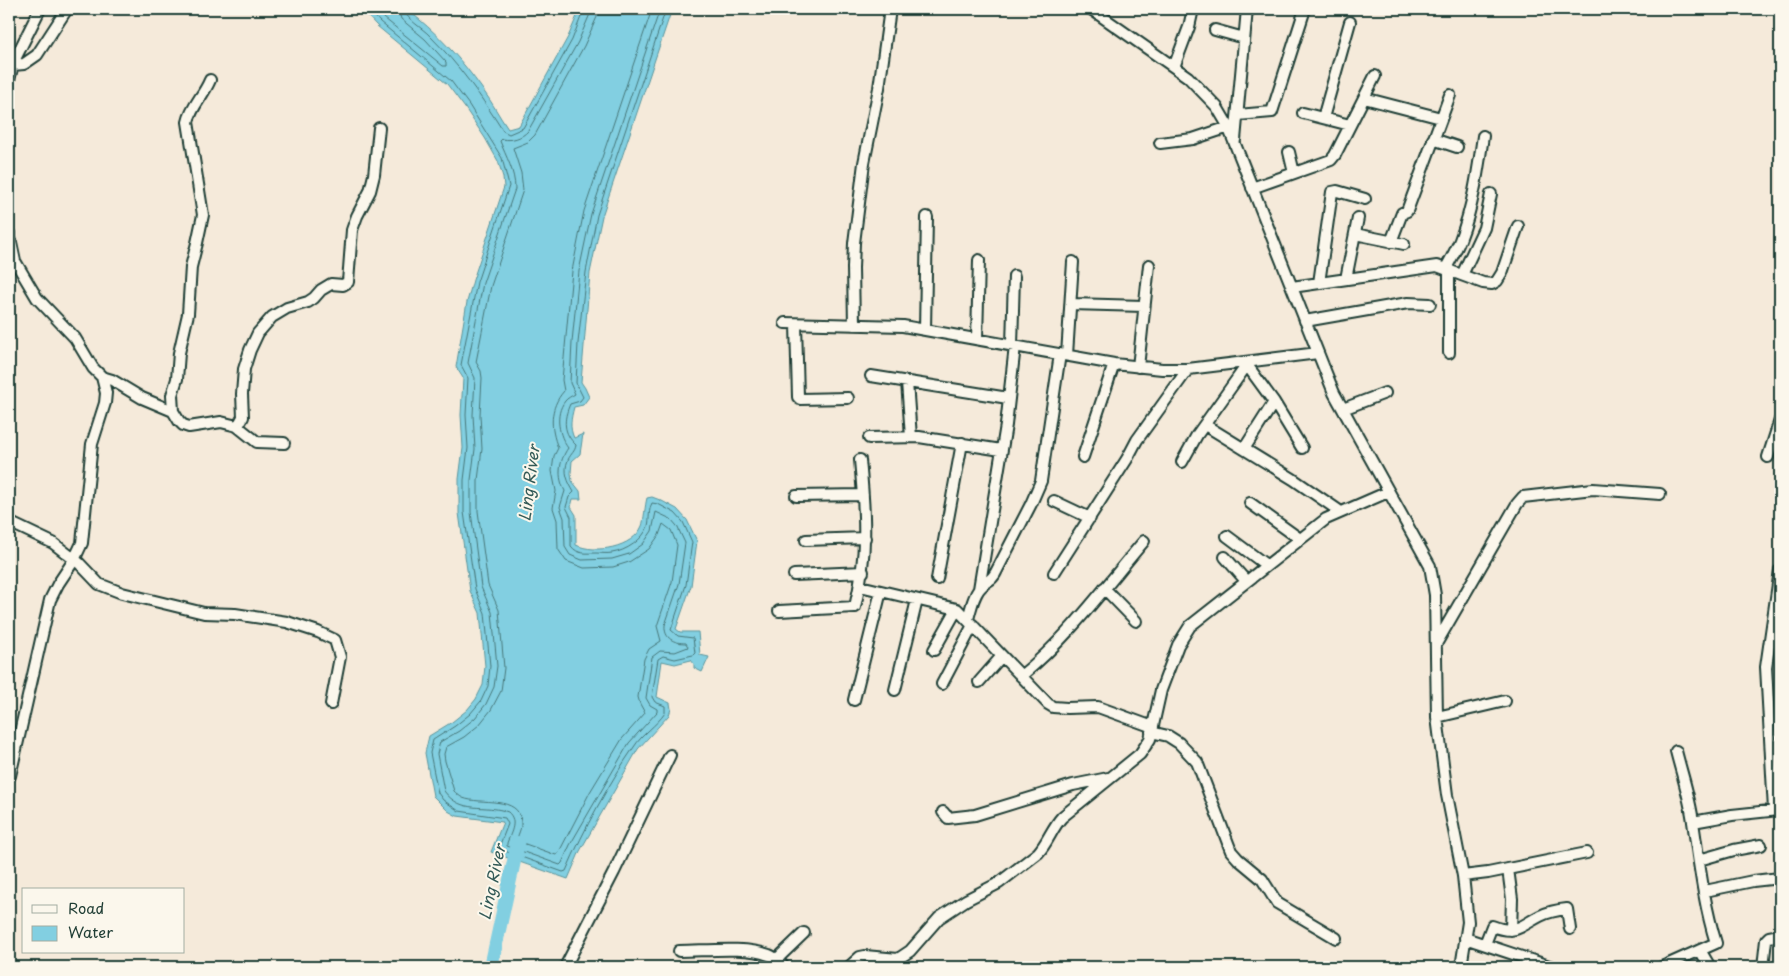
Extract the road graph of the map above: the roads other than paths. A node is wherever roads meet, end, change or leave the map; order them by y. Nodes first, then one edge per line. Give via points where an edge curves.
1 (40, 9) edge
2 (67, 9) edge
3 (890, 9) edge
4 (1090, 9) edge
5 (1192, 9) edge
6 (1247, 9) edge
7 (1304, 9) edge
8 (1350, 22) dead end
9 (1216, 30) dead end
10 (1244, 38) junction
11 (12, 61) edge
12 (1174, 67) junction
13 (1375, 76) dead end
14 (9, 80) edge
15 (210, 80) dead end
16 (1450, 95) dead end
17 (1364, 98) junction
18 (1303, 113) dead end
19 (1238, 115) junction
20 (1323, 118) junction
21 (1441, 118) junction
22 (1350, 125) junction
23 (1229, 127) junction
24 (379, 128) dead end
25 (1483, 136) dead end
26 (1433, 138) junction
27 (1235, 141) junction
28 (1160, 144) dead end
29 (1457, 147) dead end
30 (1289, 152) dead end
31 (1294, 173) junction
32 (1252, 188) junction
33 (1491, 194) dead end
34 (1365, 199) dead end
35 (927, 217) dead end
36 (1358, 218) dead end
37 (1518, 226) dead end
38 (9, 233) edge
39 (1355, 234) junction
40 (1390, 242) junction
41 (1404, 244) dead end
42 (978, 260) dead end
43 (1073, 262) dead end
44 (1149, 265) dead end
45 (1447, 269) junction
46 (1462, 275) junction
47 (1014, 276) dead end
48 (1346, 279) junction
49 (1319, 283) junction
50 (1292, 287) junction
51 (1071, 304) junction
52 (1430, 304) dead end
53 (1144, 306) junction
54 (1305, 321) junction
55 (785, 323) dead end
56 (796, 324) junction
57 (854, 325) junction
58 (925, 330) junction
59 (977, 339) junction
60 (1014, 345) junction
61 (1318, 353) junction
62 (1449, 354) dead end
63 (1064, 355) junction
64 (1248, 363) junction
65 (1114, 364) junction
66 (1138, 367) junction
67 (1188, 369) junction
68 (871, 376) dead end
69 (102, 377) junction
70 (907, 382) junction
71 (1385, 393) dead end
72 (848, 398) dead end
73 (1008, 398) junction
74 (1274, 402) junction
75 (1342, 409) junction
76 (173, 410) junction
77 (1780, 420) edge
78 (1204, 425) junction
79 (236, 426) junction
80 (911, 437) junction
81 (869, 438) dead end
82 (284, 443) dead end
83 (962, 443) junction
84 (1302, 448) dead end
85 (1244, 449) junction
86 (1001, 450) junction
87 (1083, 457) dead end
88 (1768, 457) dead end
89 (860, 460) dead end
90 (1182, 462) dead end
91 (1388, 492) junction
92 (863, 494) junction
93 (1660, 494) dead end
94 (796, 496) dead end
95 (1054, 501) dead end
96 (1250, 503) dead end
97 (1341, 512) junction
98 (1090, 518) junction
99 (9, 522) edge
100 (1227, 536) dead end
101 (865, 538) junction
102 (1300, 539) junction
103 (806, 540) dead end
104 (1144, 542) dead end
105 (1225, 558) dead end
106 (74, 560) junction
107 (1266, 565) junction
108 (1780, 570) edge
109 (863, 572) junction
110 (1054, 573) dead end
111 (794, 575) dead end
112 (937, 579) dead end
113 (1246, 581) junction
114 (860, 586) junction
115 (1104, 588) junction
116 (979, 589) junction
117 (881, 591) junction
118 (917, 600) junction
119 (957, 609) junction
120 (779, 611) dead end
121 (1136, 621) dead end
122 (970, 622) junction
123 (1776, 635) edge
124 (1435, 645) junction
125 (934, 650) dead end
126 (1001, 657) junction
127 (1021, 676) junction
128 (979, 682) dead end
129 (942, 684) dead end
130 (895, 690) dead end
131 (854, 700) dead end
132 (1505, 700) dead end
133 (331, 704) dead end
134 (1437, 717) junction
135 (1152, 729) junction
136 (1676, 751) dead end
137 (670, 755) dead end
138 (10, 776) edge
139 (1109, 778) junction
140 (1777, 810) edge
141 (943, 812) dead end
142 (1693, 822) junction
143 (1761, 845) dead end
144 (1587, 853) dead end
145 (1699, 860) junction
146 (1508, 869) junction
147 (1463, 876) junction
148 (1779, 878) edge
149 (1705, 891) junction
150 (1780, 892) edge
151 (1570, 929) dead end
152 (1510, 930) junction
153 (804, 933) dead end
154 (1780, 935) edge
155 (1336, 938) dead end
156 (1465, 938) junction
157 (1485, 944) junction
158 (679, 950) dead end
159 (1700, 950) junction
160 (781, 963) edge
161 (565, 967) edge
162 (849, 967) edge
163 (1461, 967) edge
164 (1552, 967) edge
165 (1662, 967) edge
166 (1710, 967) edge
167 (1763, 967) edge

1 - 11 street
2 - 11 street via 37,55 24,64
3 - 57 street via 854,243
4 - 12 street
5 - 12 street
6 - 10 street
7 - 19 street via 1272,112
8 - 20 street
9 - 10 street
10 - 19 street
11 - 14 street
12 - 23 street via 1217,107
13 - 17 street
15 - 76 street via 188,122 203,214 190,268 188,314 173,390
16 - 21 street
17 - 21 street
17 - 22 street
18 - 20 street
19 - 27 street
20 - 22 street
21 - 26 street
22 - 31 street via 1331,160
23 - 27 street
23 - 28 street via 1193,139
24 - 79 street via 370,191 352,230 348,282 344,285 331,284 308,302 287,308 272,317 258,333 244,369 243,417
25 - 45 street via 1476,185
26 - 29 street
26 - 40 street via 1407,210 1402,213
27 - 32 street
30 - 31 street
31 - 32 street
32 - 50 street
33 - 46 street via 1484,228
34 - 49 street via 1332,192
35 - 58 street
36 - 39 street
37 - 46 street via 1497,281 1483,283
38 - 69 street via 15,261 37,298 75,338 92,368
39 - 40 street
39 - 48 street
40 - 41 street
42 - 59 street
43 - 51 street
44 - 53 street
45 - 46 street
45 - 48 street via 1437,266
45 - 62 street
47 - 60 street
48 - 49 street
49 - 50 street
50 - 54 street
51 - 53 street
51 - 63 street
52 - 54 street via 1408,303
53 - 66 street
54 - 61 street
55 - 56 street
56 - 57 street
56 - 72 street via 798,397
57 - 58 street
58 - 59 street
59 - 60 street
60 - 63 street
60 - 73 street
61 - 64 street
61 - 75 street
63 - 65 street
63 - 116 street via 1041,481 995,574
64 - 67 street
64 - 74 street
64 - 78 street
65 - 66 street
65 - 87 street
66 - 67 street
67 - 98 street via 1142,434
68 - 70 street
69 - 76 street
69 - 106 street via 106,397 92,444 84,533
70 - 73 street
70 - 80 street
71 - 75 street
73 - 86 street
74 - 84 street
74 - 85 street
75 - 91 street
76 - 79 street via 186,426 221,422
77 - 88 street
78 - 85 street
78 - 90 street
79 - 82 street via 257,442
80 - 81 street
80 - 83 street
83 - 86 street
83 - 112 street
85 - 97 street
86 - 116 street
89 - 92 street
91 - 97 street
91 - 124 street via 1430,566 1435,594
92 - 94 street
92 - 101 street
93 - 124 street via 1593,489 1523,497
95 - 98 street
96 - 102 street
97 - 102 street via 1326,518
98 - 110 street
99 - 106 street via 53,543
100 - 107 street
101 - 103 street
101 - 109 street
102 - 107 street
104 - 115 street
105 - 113 street
106 - 133 street via 99,584 122,593 204,613 287,622 335,640 340,657
106 - 138 street via 50,600
107 - 113 street
108 - 123 street
109 - 111 street
109 - 114 street
113 - 135 street via 1190,626 1171,663
114 - 117 street
114 - 120 street via 855,607
115 - 121 street
115 - 127 street via 1044,656
116 - 122 street
117 - 118 street
117 - 131 street
118 - 119 street
118 - 130 street
119 - 122 street
119 - 125 street
122 - 126 street
122 - 129 street
123 - 140 street via 1766,667
124 - 134 street
126 - 127 street
126 - 128 street
127 - 135 street via 1053,707 1098,707
132 - 134 street
134 - 147 street
135 - 139 street via 1150,739 1140,754
135 - 155 street via 1179,743 1197,762 1231,851 1238,859 1262,879 1277,903
136 - 142 street
137 - 161 street
139 - 141 street via 1073,785 975,815 948,818
139 - 162 street via 1062,817 1038,853 999,883 939,918 898,960 865,956
140 - 142 street
142 - 145 street
143 - 145 street
144 - 146 street
145 - 149 street
146 - 147 street
146 - 152 street via 1512,899
147 - 156 street via 1468,922
148 - 149 street
148 - 150 street
149 - 159 street via 1716,943
151 - 152 street via 1567,909 1541,915 1519,930
152 - 157 street via 1492,926
153 - 160 street
154 - 167 street via 1766,940
156 - 157 street
156 - 163 street
157 - 164 street
158 - 160 street via 750,950 770,955
159 - 165 street
159 - 166 street

